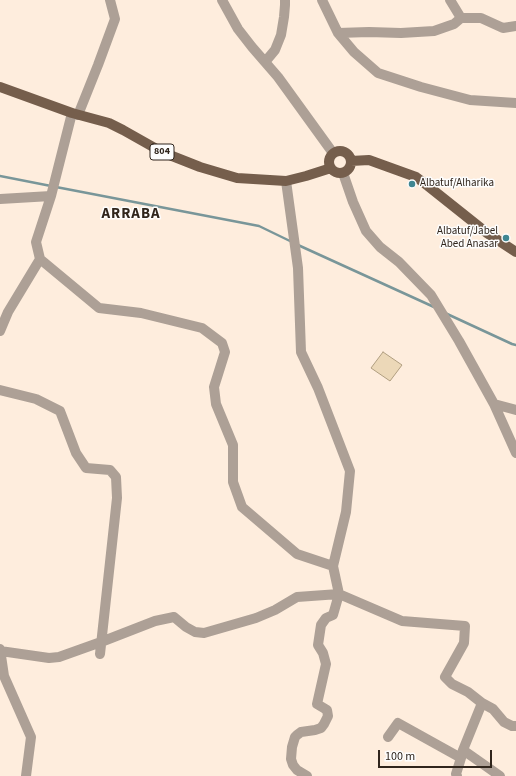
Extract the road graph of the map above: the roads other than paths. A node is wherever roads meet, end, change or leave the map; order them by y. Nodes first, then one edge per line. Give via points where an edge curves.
1 (110, 0) edge
2 (222, 0) edge
3 (285, 0) edge
4 (322, 0) edge
5 (450, 0) edge
6 (461, 18) junction
7 (516, 26) edge
8 (338, 33) junction
9 (265, 62) junction
10 (0, 87) edge
11 (516, 103) edge
12 (75, 114) junction
13 (334, 153) junction
14 (351, 161) junction
15 (331, 168) junction
16 (343, 172) junction
17 (286, 181) junction
18 (51, 196) junction
19 (0, 199) edge
20 (516, 252) edge
21 (40, 259) junction
22 (0, 332) edge
23 (0, 390) edge
24 (494, 404) junction
25 (516, 410) edge
26 (516, 453) edge
27 (333, 566) junction
28 (339, 594) junction
29 (101, 642) junction
30 (0, 650) edge
31 (100, 654) dead end
32 (482, 703) junction
33 (516, 726) edge
34 (388, 736) dead end
35 (462, 754) junction
36 (26, 776) edge
37 (307, 776) edge
38 (457, 776) edge
39 (500, 776) edge

1 - 12 street via 115,19
2 - 9 street via 238,29
3 - 9 street via 281,34 275,50
4 - 8 street
5 - 6 street
6 - 7 street via 481,18 503,28
6 - 8 street via 454,24 434,31
8 - 11 street via 378,74 470,100
9 - 13 street
10 - 12 main road, 804
12 - 17 main road, 804 via 109,123 162,152 200,167 237,178
12 - 18 street
13 - 14 main road via 346,152
13 - 15 main road via 329,162
14 - 16 main road via 350,167
14 - 20 main road via 369,160 416,177 487,234
15 - 16 main road via 336,172
15 - 17 main road, 804
16 - 24 street via 366,231 431,295
17 - 27 street via 298,268 301,352 318,388 350,471 346,512
18 - 19 street
18 - 21 street via 36,242
21 - 22 street via 8,312
21 - 27 street via 99,308 141,313 202,328 222,343 225,352 214,387 216,404 233,446 233,482 242,507 297,554
23 - 29 street via 36,399 60,411 76,453 86,468 110,470 116,477 117,498
24 - 25 street
24 - 26 street
27 - 28 street
28 - 29 street via 297,596 256,618 204,633 195,632 174,617
28 - 32 street via 402,621 465,626 464,643 446,677 452,684
28 - 37 street via 333,615 326,618 321,625 318,645 326,664 317,704 327,710 328,716 321,728 297,734 292,747 293,765
29 - 30 street via 48,658
29 - 31 street
30 - 36 street via 4,676 31,737
32 - 33 street via 493,709 504,722
32 - 35 street
34 - 35 street via 398,723
35 - 38 street
35 - 39 street

